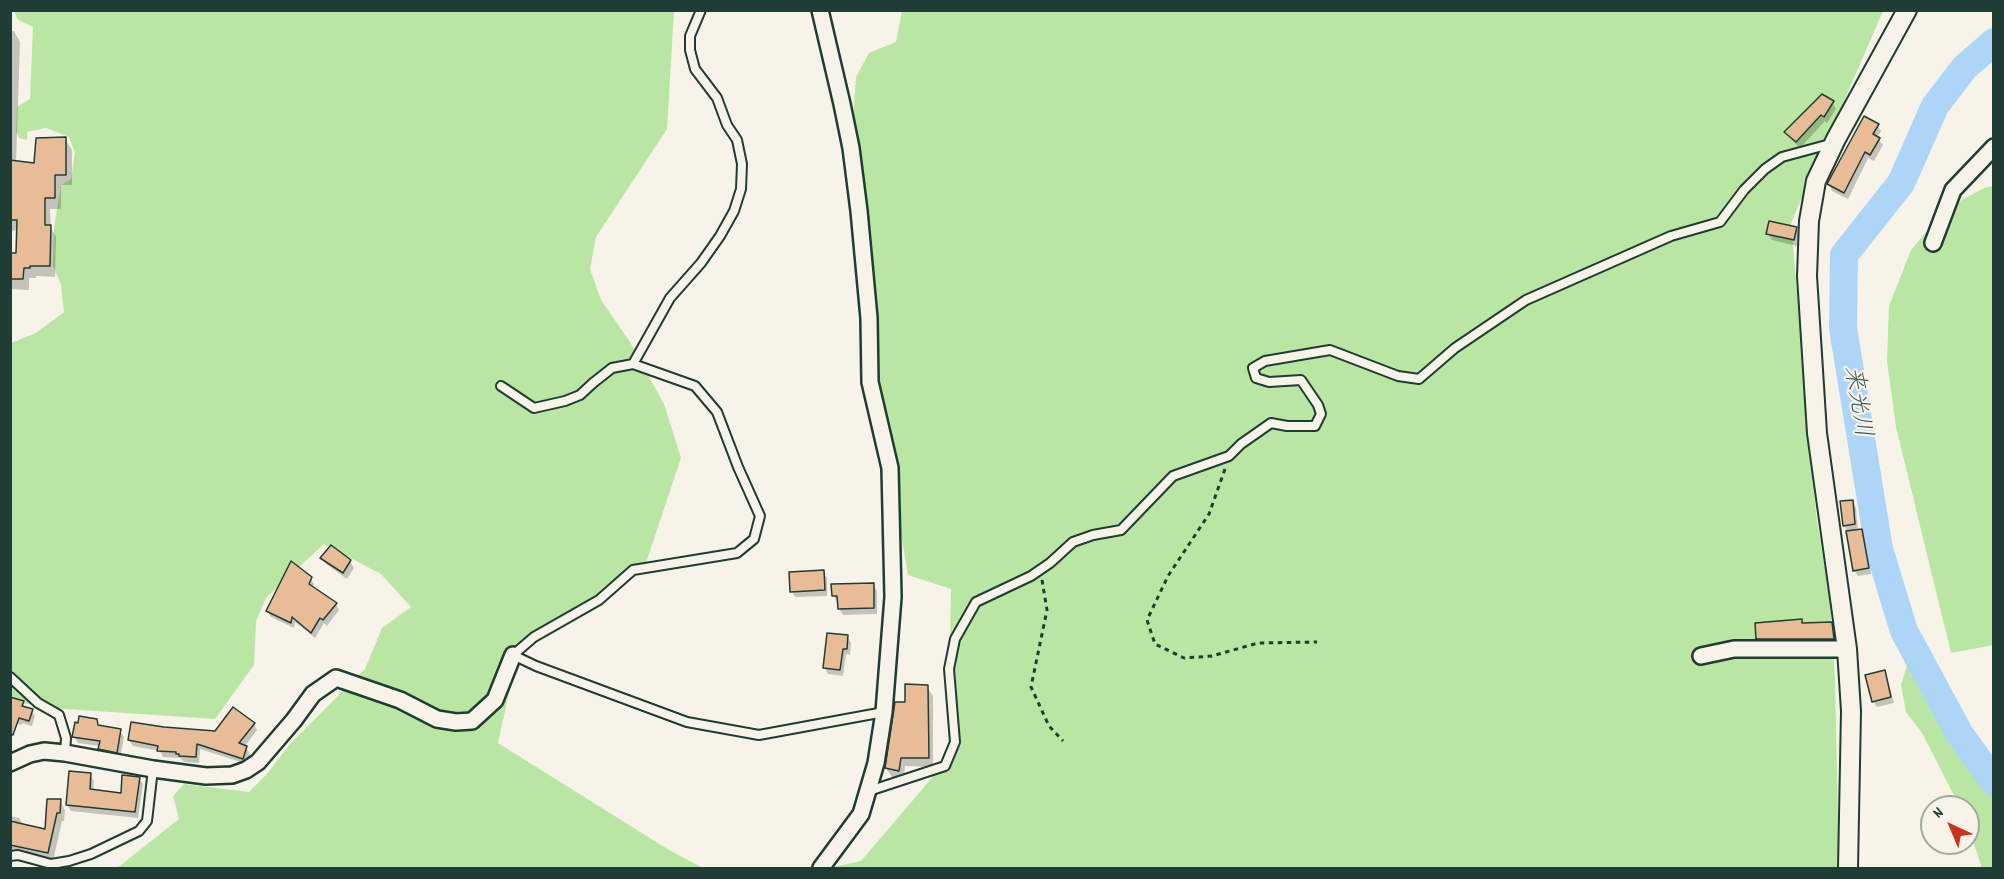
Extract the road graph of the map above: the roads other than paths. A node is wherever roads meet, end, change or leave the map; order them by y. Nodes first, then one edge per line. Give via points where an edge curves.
1 (701, 10) edge
2 (820, 10) edge
3 (1907, 10) edge
4 (1834, 143) junction
5 (1994, 147) edge
6 (1933, 243) dead end
7 (633, 364) junction
8 (501, 386) dead end
9 (1847, 649) junction
10 (513, 656) junction
11 (1701, 656) dead end
12 (10, 677) edge
13 (884, 712) junction
14 (65, 753) junction
15 (10, 763) edge
16 (153, 769) junction
17 (868, 792) junction
18 (10, 856) edge
19 (820, 868) edge
20 (1848, 868) edge

1 - 7 lane via 690,36 690,50 695,69 717,98 737,140 742,164 741,189 720,236 670,298
2 - 13 street via 851,148 869,318 870,382 890,468 893,597
3 - 4 street
4 - 9 street via 1816,181 1809,221 1807,276 1817,433
4 - 17 lane via 1782,157 1744,190 1720,222 1671,236 1526,300 1455,348 1419,379 1398,376 1330,350 1265,361 1253,368 1256,378 1269,382 1301,380 1321,414 1315,426 1271,423 1229,456 1173,476 1121,530 1073,542 1041,570 976,602 955,639 949,669 955,742 945,766
5 - 6 street via 1953,190
7 - 8 lane via 612,368 580,395 534,408
7 - 10 lane via 695,386 717,412 760,516 754,539 737,553 633,570 599,600 534,637
9 - 11 street via 1734,649
9 - 20 street via 1851,711
10 - 13 lane via 687,722 759,735
10 - 16 street via 495,700 472,721 437,719 400,700 336,678 313,694 258,762 246,770 206,776
12 - 14 lane via 38,703 59,715 66,738
13 - 17 street
14 - 15 street via 44,751
14 - 16 street
16 - 18 lane via 147,821 139,831 69,861 51,864
17 - 19 street via 861,814

